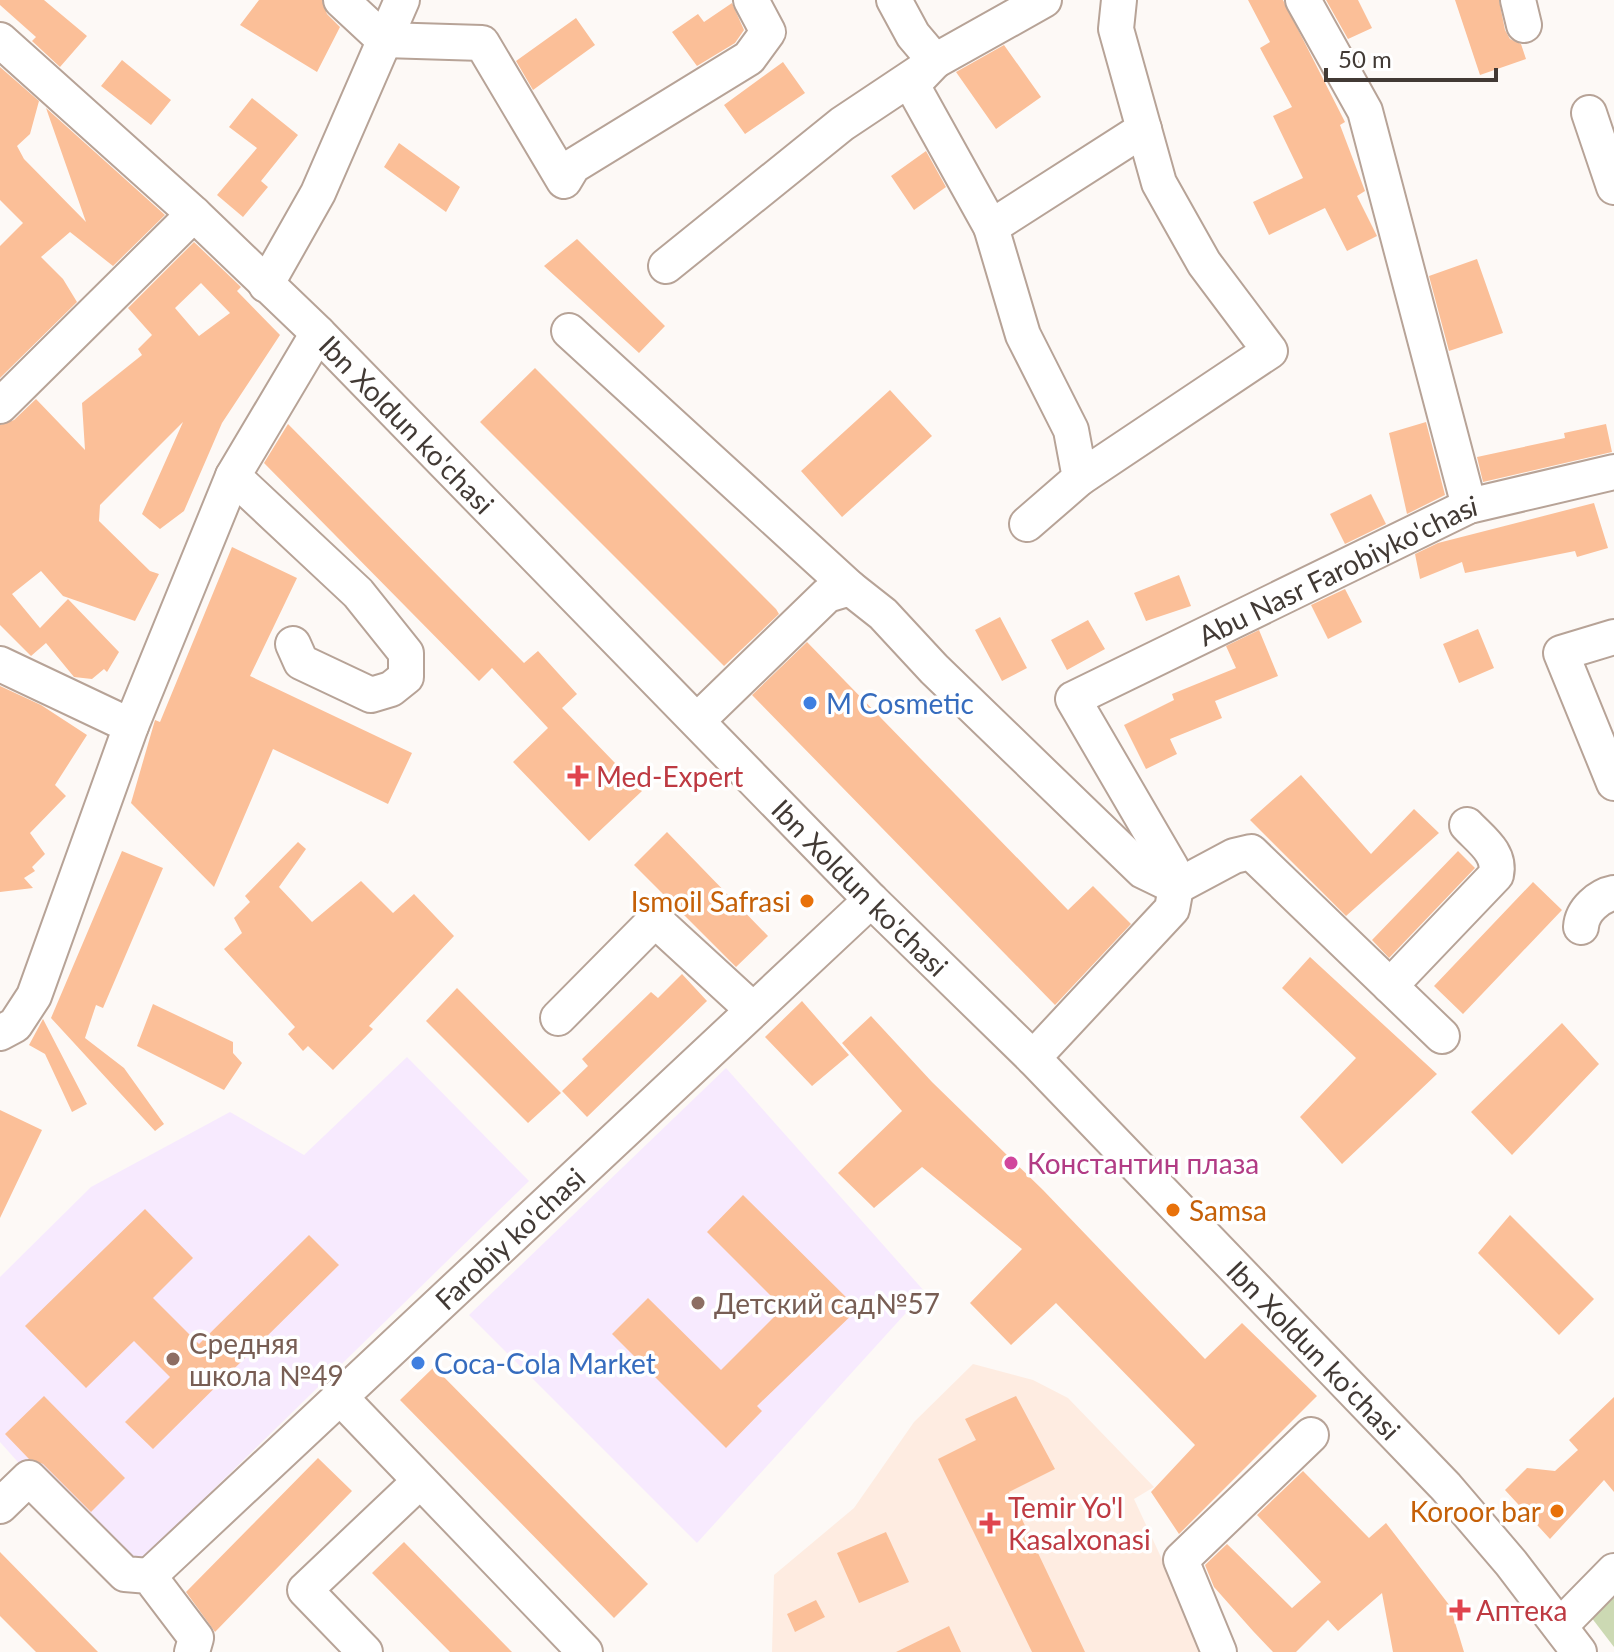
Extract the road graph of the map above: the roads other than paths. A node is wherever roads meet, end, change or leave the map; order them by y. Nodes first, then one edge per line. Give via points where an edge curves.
1 (341, 0) edge
2 (402, 0) edge
3 (751, 0) edge
4 (894, 0) edge
5 (1044, 0) edge
6 (1119, 0) edge
7 (1303, 0) edge
8 (0, 40) edge
9 (384, 40) junction
10 (935, 61) junction
11 (1589, 113) dead end
12 (1144, 129) junction
13 (1614, 187) edge
14 (194, 214) junction
15 (991, 227) junction
16 (666, 266) dead end
17 (266, 285) junction
18 (569, 331) dead end
19 (318, 333) junction
20 (0, 406) edge
21 (1614, 472) edge
22 (233, 476) junction
23 (1080, 478) junction
24 (1469, 506) junction
25 (1027, 524) dead end
26 (850, 588) junction
27 (1614, 637) edge
28 (293, 644) dead end
29 (0, 664) edge
30 (698, 720) junction
31 (131, 726) junction
32 (1612, 770) edge
33 (1467, 825) dead end
34 (1176, 887) junction
35 (1614, 893) edge
36 (871, 900) junction
37 (1581, 927) dead end
38 (1390, 986) junction
39 (753, 1010) junction
40 (558, 1018) dead end
41 (0, 1033) edge
42 (1442, 1036) dead end
43 (1033, 1058) junction
44 (339, 1396) junction
45 (1311, 1435) dead end
46 (420, 1481) junction
47 (0, 1506) edge
48 (1614, 1571) edge
49 (149, 1576) junction
50 (1566, 1643) edge
51 (197, 1647) edge
52 (365, 1652) edge
53 (585, 1652) edge
54 (1219, 1652) edge

1 - 9 street
2 - 9 street
3 - 9 street via 768,32 749,58 573,166 564,181 482,43
4 - 10 street
5 - 10 street
6 - 12 street via 1116,29
7 - 24 street via 1365,111
8 - 14 street, Ibn Xoldun ko'chasi
9 - 17 street via 318,193
10 - 15 street via 912,85
10 - 16 street via 842,124
11 - 13 street
12 - 15 street
12 - 23 street via 1159,183 1204,263 1270,351
14 - 17 street, Ibn Xoldun ko'chasi
14 - 20 street
15 - 23 street via 1023,335 1071,430
17 - 19 street, Ibn Xoldun ko'chasi
18 - 26 street
19 - 22 street
19 - 30 street, Ibn Xoldun ko'chasi
21 - 24 street, Abu Nasr Farobiyko'chasi
22 - 28 street via 358,593 406,653 406,677 371,695 301,662
22 - 31 street
23 - 25 street
24 - 34 street, Abu Nasr Farobiyko'chasi via 1073,699 1171,867
26 - 30 street via 827,595
26 - 34 street via 883,614 1143,871
27 - 32 street via 1561,653
29 - 31 street
30 - 36 street, Ibn Xoldun ko'chasi
31 - 41 street via 34,996 15,1025
33 - 38 street via 1493,853 1496,875
34 - 38 street via 1251,852
34 - 43 street via 1172,909
35 - 37 street via 1600,896
36 - 39 street, Farobiy ko'chasi
36 - 43 street, Ibn Xoldun ko'chasi
38 - 42 street
39 - 40 street via 655,920
39 - 44 street, Farobiy ko'chasi
43 - 50 street, Ibn Xoldun ko'chasi via 1446,1487
44 - 46 street
44 - 49 street, Farobiy ko'chasi
45 - 54 street via 1181,1560
46 - 52 street via 305,1590
46 - 53 street
47 - 49 street via 29,1478 125,1574
48 - 50 street
49 - 51 street

